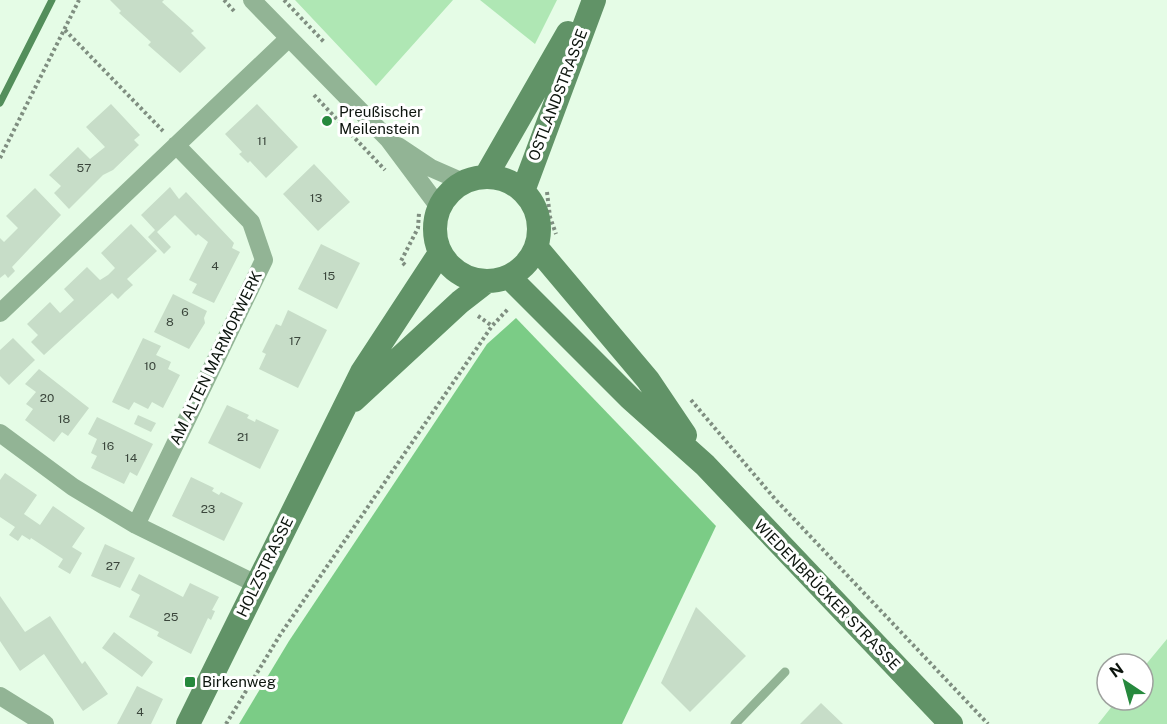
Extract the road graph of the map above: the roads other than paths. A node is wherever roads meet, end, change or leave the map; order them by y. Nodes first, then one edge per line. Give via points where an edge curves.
1 (252, 0) edge
2 (587, 0) edge
3 (594, 0) edge
4 (289, 38) junction
5 (388, 140) junction
6 (176, 145) junction
7 (475, 179) junction
8 (523, 191) junction
9 (439, 207) junction
10 (536, 247) junction
11 (440, 253) junction
12 (498, 279) junction
13 (0, 313) edge
14 (343, 410) junction
15 (0, 433) edge
16 (705, 465) junction
17 (136, 525) junction
18 (256, 584) junction
19 (785, 672) dead end
20 (0, 696) edge
21 (45, 724) edge
22 (188, 724) edge
23 (735, 724) edge
24 (951, 724) edge

1 - 4 street
2 - 7 main road, OSTLANDSTRASSE
3 - 8 main road, OSTLANDSTRASSE
4 - 5 street
4 - 6 street
5 - 7 street via 431,168
5 - 9 street
6 - 13 street
6 - 17 street, AM ALTEN MARMORWERK via 251,222 264,260
7 - 8 main road via 506,180
7 - 9 main road via 453,188
8 - 10 main road via 536,211
9 - 11 main road via 434,230
10 - 12 main road via 526,264
10 - 16 main road, WIEDENBRÜCKER STRASSE via 648,380
11 - 12 main road via 459,274 473,280
11 - 14 main road, HOLZSTRASSE via 362,372
12 - 14 main road, HOLZSTRASSE via 460,303
12 - 16 main road, WIEDENBRÜCKER STRASSE
14 - 18 main road, HOLZSTRASSE
15 - 17 street via 73,487
16 - 24 main road, WIEDENBRÜCKER STRASSE
17 - 18 street
18 - 22 main road, HOLZSTRASSE
19 - 23 lane
20 - 21 street

